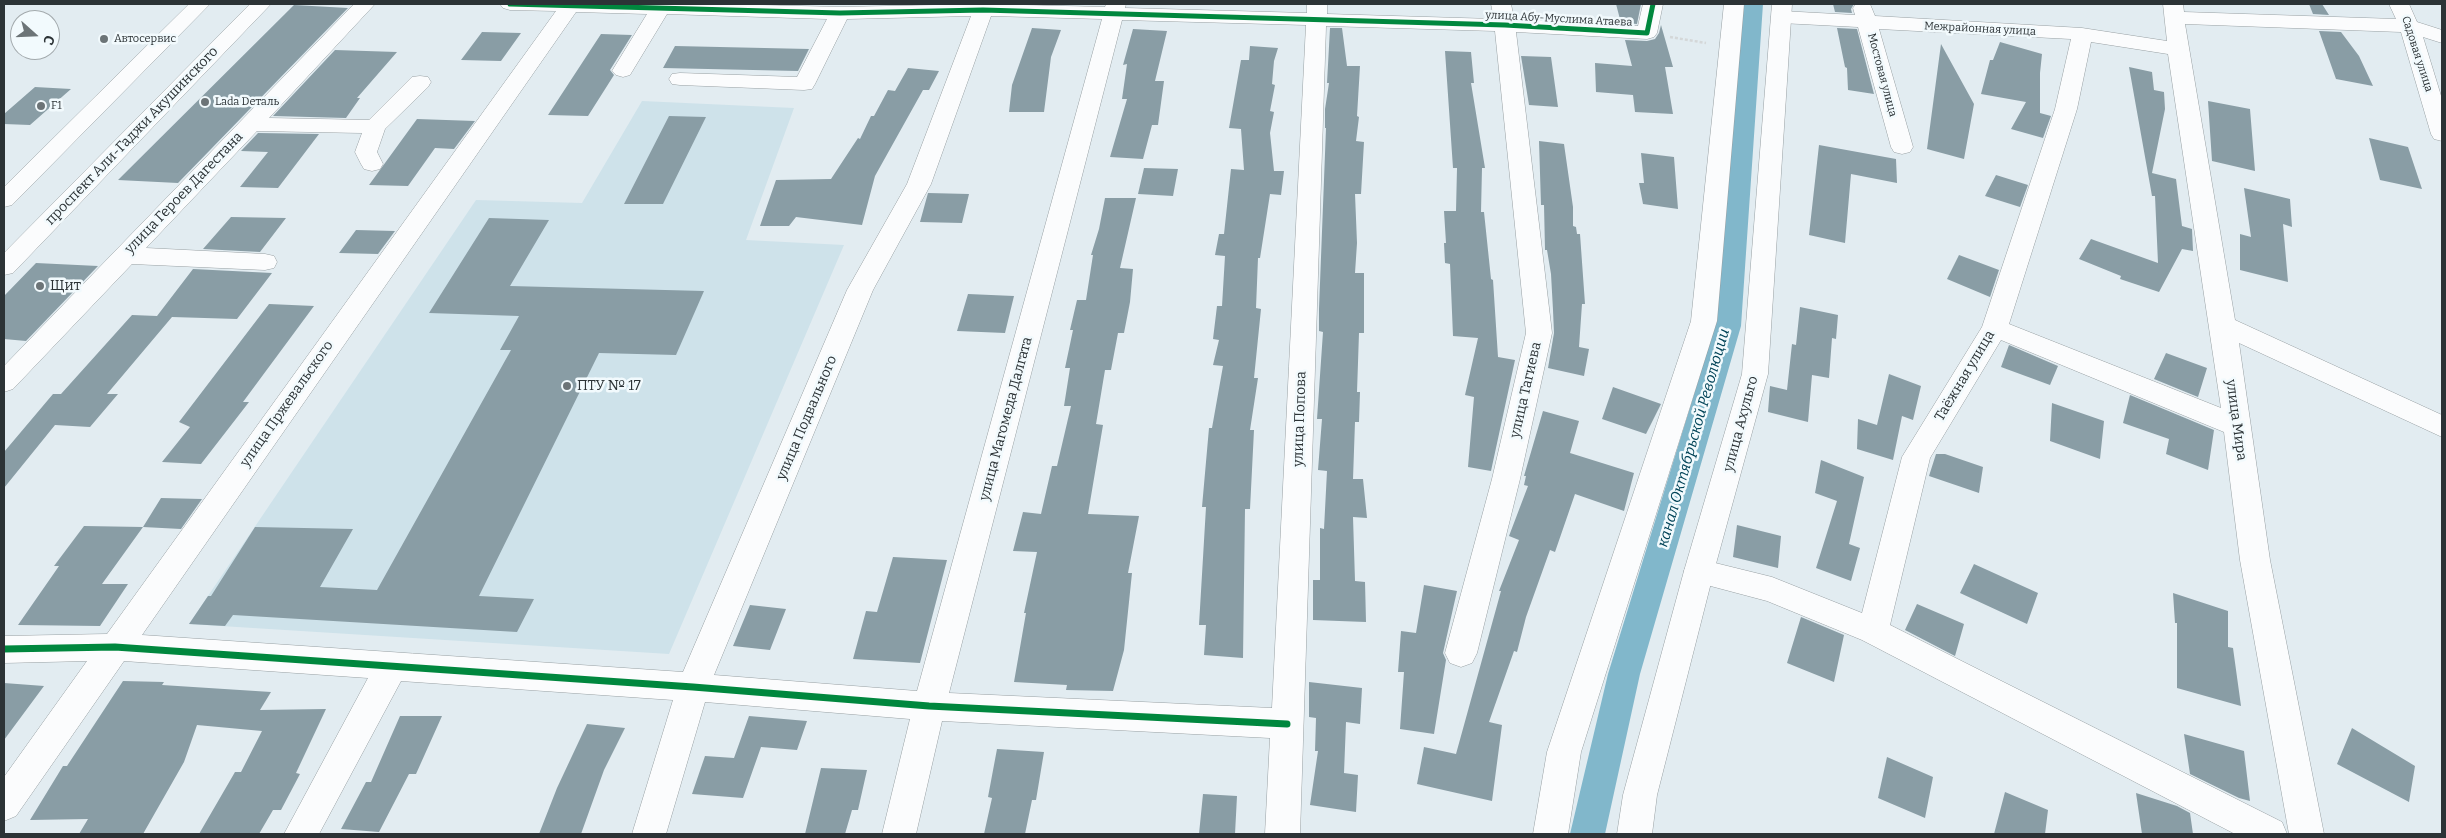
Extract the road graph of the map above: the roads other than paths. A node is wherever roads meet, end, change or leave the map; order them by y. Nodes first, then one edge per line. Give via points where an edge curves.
1 (200, 4) edge
2 (261, 4) edge
3 (365, 4) edge
4 (510, 4) edge
5 (1653, 4) edge
6 (1734, 4) edge
7 (2400, 4) edge
8 (570, 5) edge
9 (748, 7) edge
10 (949, 7) edge
11 (660, 9) junction
12 (1115, 9) edge
13 (983, 10) junction
14 (1782, 10) edge
15 (2174, 11) edge
16 (1317, 12) edge
17 (840, 14) junction
18 (1503, 14) edge
19 (1865, 14) edge
20 (2409, 26) junction
21 (2082, 34) junction
22 (2442, 37) edge
23 (2178, 49) junction
24 (623, 71) dead end
25 (680, 79) dead end
26 (420, 82) dead end
27 (251, 124) junction
28 (375, 127) junction
29 (2442, 134) edge
30 (1902, 147) dead end
31 (372, 164) dead end
32 (4, 200) edge
33 (123, 255) junction
34 (265, 262) dead end
35 (4, 267) edge
36 (2224, 325) junction
37 (1995, 328) junction
38 (4, 382) edge
39 (2237, 426) junction
40 (2442, 427) edge
41 (1699, 571) junction
42 (1873, 631) junction
43 (115, 647) junction
44 (4, 649) edge
45 (1462, 653) dead end
46 (391, 668) junction
47 (693, 687) junction
48 (928, 706) junction
49 (1287, 724) junction
50 (4, 805) edge
51 (301, 834) edge
52 (649, 834) edge
53 (899, 834) edge
54 (1282, 834) edge
55 (1550, 834) edge
56 (1634, 834) edge
57 (2270, 834) edge
58 (2307, 834) edge

1 - 32 street
2 - 35 street, проспект Али-Гаджи Акушинского
3 - 27 street, улица Героев Дагестана
4 - 8 street, улица Абу-Муслима Атаева
5 - 18 street, улица Абу-Муслима Атаева via 1647,33
6 - 55 street via 1704,321 1564,752
7 - 20 street, Садовая улица
8 - 11 street, улица Абу-Муслима Атаева
8 - 43 street, улица Пржевальского
9 - 11 street, улица Абу-Муслима Атаева
9 - 17 street, улица Абу-Муслима Атаева
10 - 13 street, улица Абу-Муслима Атаева
10 - 17 street, улица Абу-Муслима Атаева
11 - 24 street
12 - 13 street, улица Абу-Муслима Атаева
12 - 16 street, улица Абу-Муслима Атаева
12 - 48 street, улица Магомеда Далгата
13 - 47 street, улица Подвального via 919,184 860,290
14 - 19 street, Межрайонная улица
14 - 41 street, улица Ахульго via 1755,374
15 - 20 street
15 - 23 street, улица Мира
16 - 18 street, улица Абу-Муслима Атаева
16 - 49 street, улица Попова
17 - 25 street via 804,84
18 - 45 street, улица Тагиева via 1539,333
19 - 21 street, Межрайонная улица
19 - 30 street, Мостовая улица
20 - 22 street
20 - 29 street, Садовая улица
21 - 23 street, Межрайонная улица
21 - 37 street, Таёжная улица via 2066,109
23 - 36 street, улица Мира
26 - 28 street
27 - 28 street
27 - 33 street, улица Героев Дагестана
28 - 31 street via 366,152
33 - 34 street
33 - 38 street, улица Героев Дагестана
36 - 39 street, улица Мира
36 - 40 street
37 - 39 street
37 - 42 street, Таёжная улица via 1916,457
39 - 58 street, улица Мира via 2255,560
41 - 42 street via 1772,590
41 - 56 street, улица Ахульго via 1640,794
42 - 57 street
43 - 44 street
43 - 46 street
43 - 50 street, улица Пржевальского
46 - 47 street
46 - 51 street
47 - 48 street
47 - 52 street, улица Подвального
48 - 49 street
48 - 53 street, улица Магомеда Далгата
49 - 54 street, улица Попова

